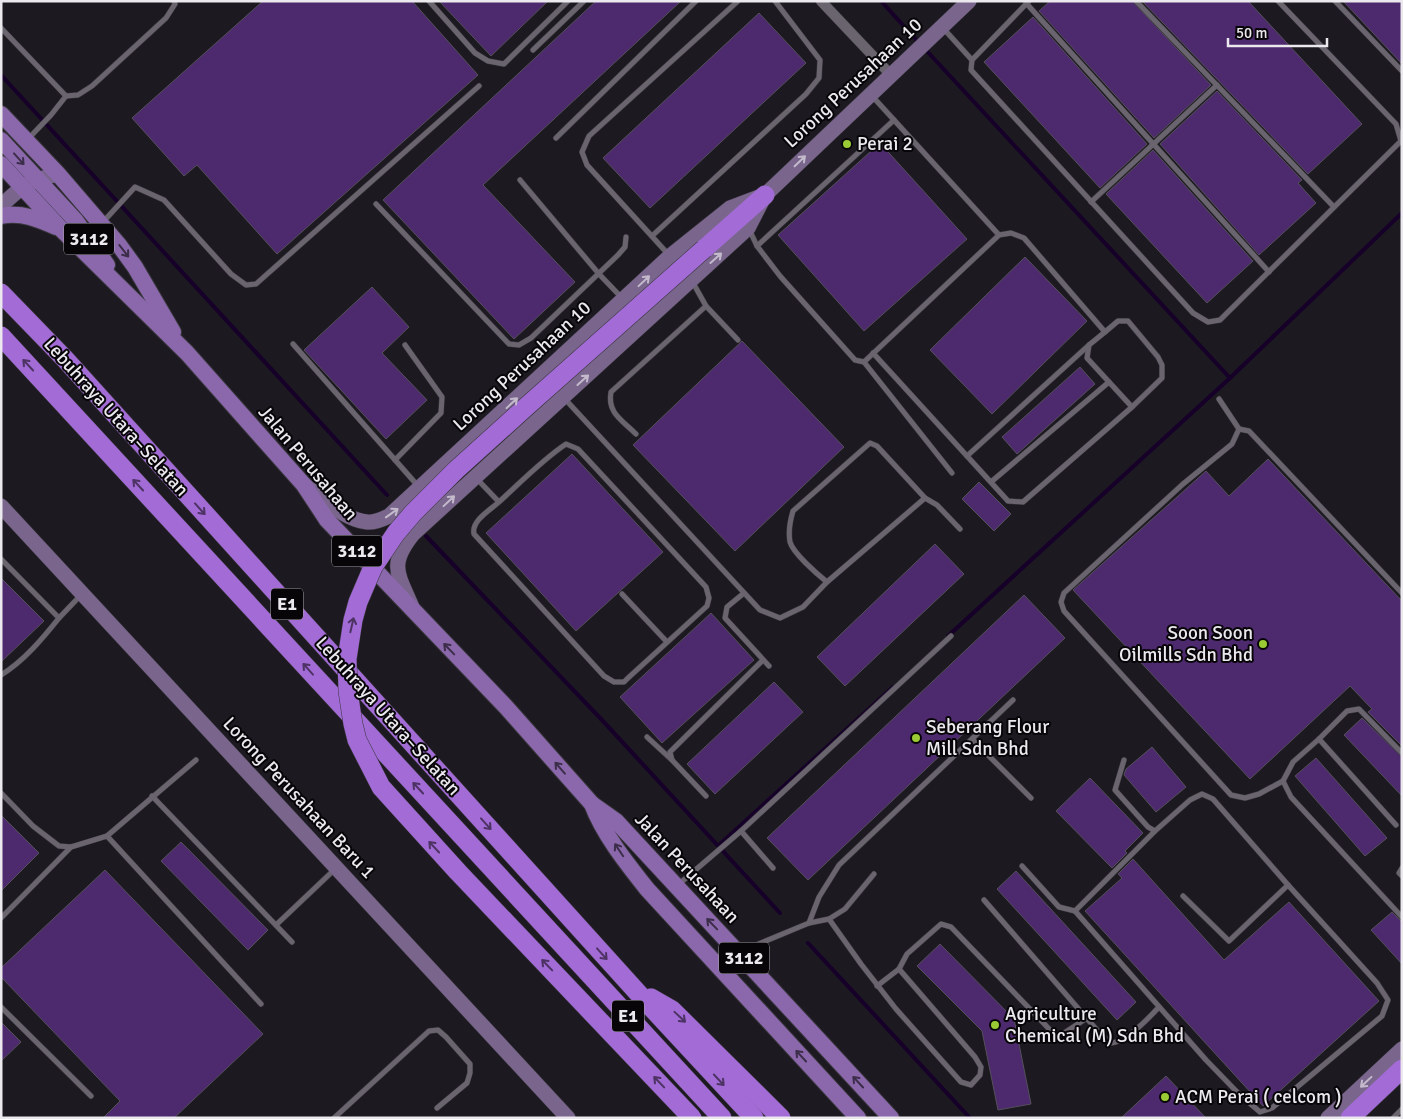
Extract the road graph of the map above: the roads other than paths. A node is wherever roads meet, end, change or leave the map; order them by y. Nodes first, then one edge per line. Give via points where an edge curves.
1 (174, 1) edge
2 (429, 1) edge
3 (568, 1) edge
4 (584, 1) edge
5 (696, 1) edge
6 (738, 1) edge
7 (775, 1) edge
8 (821, 1) edge
9 (969, 1) edge
10 (1136, 1) edge
11 (1278, 1) edge
12 (1336, 1) edge
13 (1027, 2) edge
14 (942, 26) junction
15 (1, 28) edge
16 (533, 50) dead end
17 (972, 60) junction
18 (1402, 71) edge
19 (890, 75) junction
20 (1217, 85) junction
21 (478, 86) dead end
22 (870, 94) junction
23 (66, 96) junction
24 (1, 114) edge
25 (894, 120) junction
26 (29, 138) junction
27 (556, 138) dead end
28 (1, 140) edge
29 (1153, 143) junction
30 (1, 164) edge
31 (58, 174) junction
32 (37, 179) junction
33 (520, 180) dead end
34 (22, 186) junction
35 (765, 195) junction
36 (1091, 202) junction
37 (376, 204) dead end
38 (1, 206) edge
39 (1334, 207) junction
40 (1, 216) edge
41 (105, 219) junction
42 (748, 228) junction
43 (61, 229) junction
44 (998, 235) junction
45 (652, 236) junction
46 (626, 237) dead end
47 (757, 246) junction
48 (670, 256) junction
49 (1269, 272) junction
50 (599, 274) junction
51 (691, 281) junction
52 (1, 294) edge
53 (624, 300) junction
54 (135, 303) junction
55 (706, 306) junction
56 (1105, 332) junction
57 (1, 336) edge
58 (738, 340) dead end
59 (293, 344) dead end
60 (1089, 345) junction
61 (405, 346) dead end
62 (186, 353) junction
63 (873, 353) junction
64 (864, 362) junction
65 (1109, 382) junction
66 (564, 398) junction
67 (1219, 399) dead end
68 (1132, 407) junction
69 (1239, 429) junction
70 (636, 434) dead end
71 (968, 456) junction
72 (395, 460) junction
73 (952, 473) dead end
74 (475, 477) junction
75 (991, 482) junction
76 (304, 485) junction
77 (420, 488) junction
78 (925, 498) junction
79 (499, 502) junction
80 (1, 506) edge
81 (960, 529) dead end
82 (1, 559) edge
83 (827, 582) junction
84 (744, 593) junction
85 (1402, 593) edge
86 (82, 594) junction
87 (622, 594) dead end
88 (415, 613) junction
89 (59, 618) junction
90 (951, 636) dead end
91 (667, 642) junction
92 (763, 660) junction
93 (770, 666) dead end
94 (1, 675) edge
95 (1013, 700) dead end
96 (647, 737) dead end
97 (972, 739) junction
98 (1319, 739) junction
99 (1402, 753) edge
100 (196, 760) dead end
101 (672, 760) junction
102 (1124, 760) dead end
103 (1282, 781) junction
104 (1, 793) edge
105 (152, 796) junction
106 (706, 796) dead end
107 (1031, 798) dead end
108 (592, 804) junction
109 (1396, 824) dead end
110 (741, 831) junction
111 (1155, 831) junction
112 (107, 836) junction
113 (71, 847) junction
114 (1022, 866) dead end
115 (337, 868) junction
116 (773, 868) dead end
117 (1402, 868) edge
118 (874, 874) dead end
119 (1402, 876) edge
120 (1288, 885) junction
121 (677, 886) junction
122 (1183, 896) dead end
123 (984, 900) dead end
124 (1075, 911) junction
125 (1402, 917) edge
126 (1, 918) edge
127 (829, 919) junction
128 (809, 923) junction
129 (276, 925) junction
130 (292, 942) dead end
131 (739, 952) junction
132 (752, 967) junction
133 (899, 969) junction
134 (734, 984) junction
135 (878, 986) junction
136 (638, 993) junction
137 (261, 1004) dead end
138 (1, 1007) edge
139 (1159, 1008) junction
140 (1087, 1018) junction
141 (1402, 1049) edge
142 (1402, 1069) edge
143 (91, 1096) dead end
144 (436, 1108) dead end
145 (1402, 1109) edge
146 (334, 1118) edge
147 (568, 1118) edge
148 (692, 1118) edge
149 (722, 1118) edge
150 (754, 1118) edge
151 (782, 1118) edge
152 (858, 1118) edge
153 (891, 1118) edge
154 (1328, 1118) edge
155 (1350, 1118) edge
156 (1393, 1118) edge

1 - 23 lane via 166,18 92,86
2 - 3 lane via 475,53 488,61 504,64
4 - 16 lane
5 - 27 lane
6 - 45 lane via 589,136 582,152 587,165
7 - 45 lane via 820,60 819,78 806,94
8 - 19 street
9 - 14 street, Lorong Perusahaan 10
10 - 20 lane
11 - 39 lane via 1396,124 1401,141
12 - 18 lane
13 - 17 lane
13 - 29 lane
14 - 17 lane
14 - 19 street, Lorong Perusahaan 10
15 - 23 lane
17 - 36 lane via 971,70
19 - 22 street, Lorong Perusahaan 10
20 - 29 lane
20 - 39 lane
21 - 41 lane via 256,284 246,285 231,274 164,200 135,187
22 - 25 lane
35 -> 22 street, Lorong Perusahaan 10
23 - 26 lane
24 - 26 main road
25 - 44 lane
25 - 47 lane
26 - 31 main road
28 -> 32 main road, Jalan Perusahaan / 3112
29 - 36 lane
29 - 49 lane
30 - 34 main road, Jalan Perusahaan / 3112
31 - 32 street
31 - 41 main road
32 - 34 street
32 - 54 main road, Jalan Perusahaan / 3112 via 76,221
33 - 50 lane
34 - 38 street
34 - 43 main road, Jalan Perusahaan / 3112
35 - 42 street, Lorong Perusahaan 10
35 - 48 street, Lorong Perusahaan 10 via 730,208
148 -> 35 highway, bridge via 416,828 381,787 357,740 348,691 347,659 358,602 373,567 413,513 456,470
36 - 49 lane via 1193,314 1208,322 1220,320
37 - 50 lane via 509,344 519,345 531,338
39 - 49 lane
40 - 43 main road via 28,216
41 -> 62 main road
42 - 47 lane
51 -> 42 street, Lorong Perusahaan 10
43 - 54 main road, Jalan Perusahaan / 3112
44 - 56 lane via 1011,233 1024,238
44 - 63 lane
45 - 48 lane
46 - 50 lane via 625,247
47 - 64 lane via 855,360
53 -> 48 street, Lorong Perusahaan 10
50 - 53 lane
51 - 55 lane
66 -> 51 street, Lorong Perusahaan 10
52 -> 136 highway, Lebuhraya Utara–Selatan / E1 via 78,374
77 -> 53 street, Lorong Perusahaan 10
54 - 62 main road, Jalan Perusahaan / 3112
55 - 58 lane
55 - 70 lane via 611,392 611,409
56 - 60 lane
56 - 68 lane via 1118,321 1128,321 1162,365 1162,378
149 -> 57 highway, Lebuhraya Utara–Selatan / E1
59 - 72 lane
60 - 65 lane via 1087,358
60 - 71 lane
61 - 72 lane via 442,397 441,413
62 - 76 main road, Jalan Perusahaan / 3112
63 - 64 lane
63 - 71 lane
64 - 73 lane
65 - 68 lane
65 - 75 lane
66 - 74 street, Lorong Perusahaan 10
66 - 84 lane
67 - 69 lane
68 - 75 lane via 1023,502 1008,500
69 - 85 lane via 1249,431
69 - 103 lane via 1232,444 1064,592 1061,602 1064,611 1231,794 1244,798 1260,794
71 - 75 lane
72 - 77 lane
74 - 79 lane
88 -> 74 street, Lorong Perusahaan 10 via 399,576 400,551 413,534
76 -> 77 street, Lorong Perusahaan 10 via 343,513 368,523 389,516
76 - 88 main road, Jalan Perusahaan / 3112 via 327,520
78 - 81 lane via 937,505
78 - 83 lane
78 - 83 lane via 870,443 793,511 789,524 790,543 809,567
79 - 91 lane via 476,524 474,534 610,681 624,682
79 - 91 lane via 546,458 566,444 578,449 706,587 707,606
80 - 86 street, Lorong Perusahaan Baru 1
82 - 89 lane
83 - 84 lane via 803,607 780,618 760,610
84 - 92 lane via 727,608 725,618
86 - 89 lane
86 - 115 street, Lorong Perusahaan Baru 1
87 - 91 lane
108 -> 88 main road, Jalan Perusahaan / 3112 via 506,707
89 - 94 lane via 11,669
90 - 110 lane
92 - 93 lane
92 - 101 lane via 670,752
95 - 97 lane
96 - 101 lane
97 - 107 lane
97 - 128 lane via 839,865 819,897
98 - 99 lane via 1347,711 1360,709
98 - 103 lane via 1293,762
98 - 109 lane
100 - 105 lane
101 - 106 lane
102 - 111 lane via 1114,790
103 - 125 lane via 1291,797
104 - 113 lane via 33,826 59,846
105 - 112 lane
105 - 129 lane
108 - 121 main road, Jalan Perusahaan / 3112 via 616,821
134 -> 108 main road, Jalan Perusahaan / 3112 via 633,872
110 - 116 lane
110 - 121 lane
111 - 120 lane via 1190,800 1202,794 1213,799
111 - 124 lane
112 - 113 lane
112 - 137 lane
113 - 126 lane
114 - 124 lane via 1059,907
115 - 129 lane
115 - 147 street, Lorong Perusahaan Baru 1
117 - 119 lane via 1399,874
118 - 127 lane via 845,909
120 - 122 lane via 1229,941
120 - 139 lane via 1377,984 1388,1000 1382,1016 1272,1108 1260,1112 1239,1094
131 -> 121 main road, Jalan Perusahaan / 3112
123 - 140 lane
124 - 139 lane
127 - 128 lane
127 - 135 lane
128 - 131 lane
129 - 130 lane
131 - 132 main road, Jalan Perusahaan / 3112
132 - 134 main road
153 -> 132 main road, Jalan Perusahaan / 3112
133 - 135 lane
133 - 135 lane via 975,1057 981,1067 980,1076 971,1085 960,1082
133 - 140 lane via 907,954 942,924 946,925 1054,1034 1061,1035
152 -> 134 main road, Jalan Perusahaan / 3112
136 -> 150 highway, Lebuhraya Utara–Selatan / E1
136 -> 151 highway via 672,1010
138 - 143 lane
139 - 140 lane via 1117,1043 1110,1043
141 -> 154 street
142 - 155 highway
144 - 146 lane via 467,1084 470,1074 470,1064 438,1030 429,1031
145 - 156 lane

